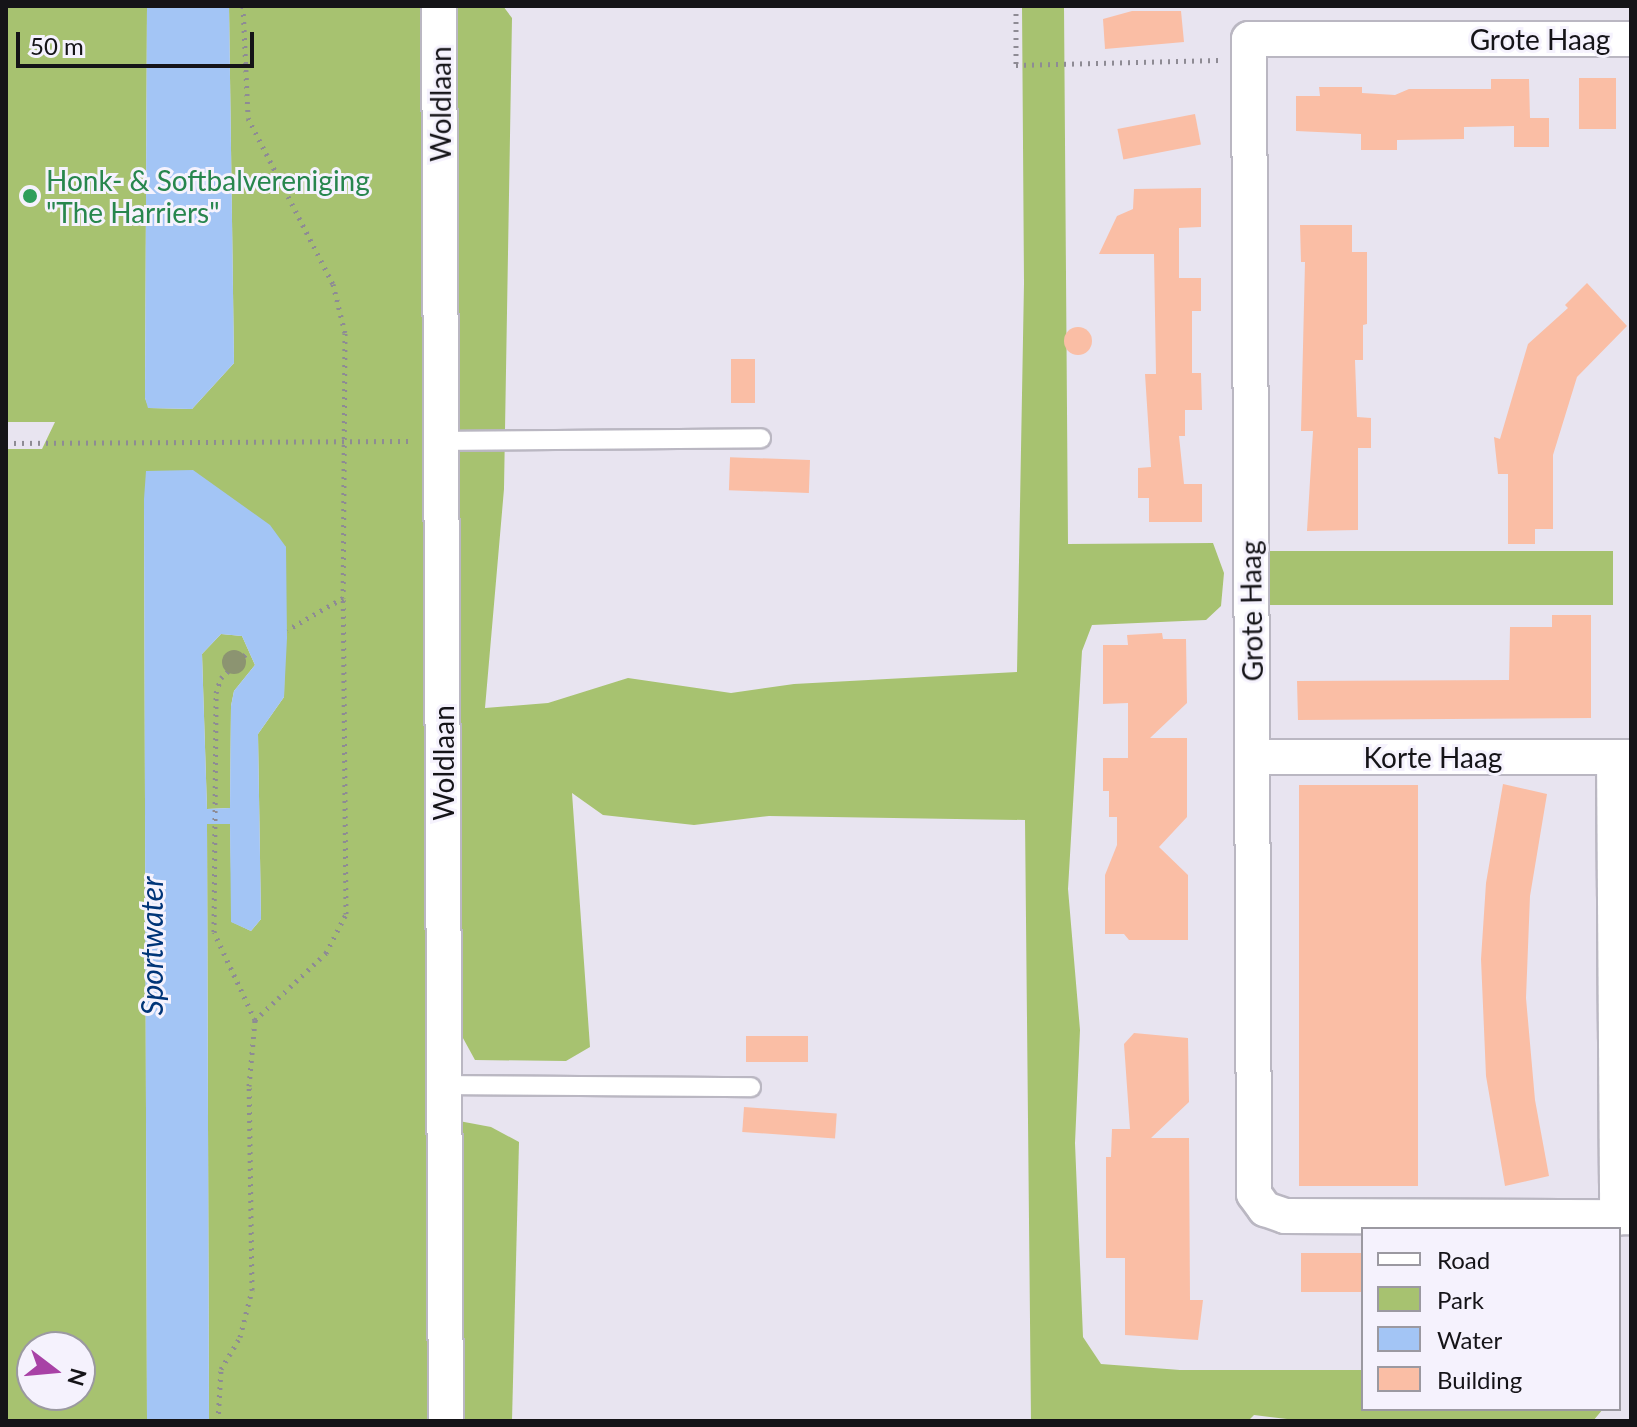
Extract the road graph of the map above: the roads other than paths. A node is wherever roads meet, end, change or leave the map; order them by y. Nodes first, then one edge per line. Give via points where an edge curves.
1 (439, 6) edge
2 (1631, 39) edge
3 (761, 438) dead end
4 (442, 441) junction
5 (1253, 757) junction
6 (1622, 757) edge
7 (445, 1085) junction
8 (751, 1087) dead end
9 (1624, 1218) edge
10 (446, 1421) edge

1 - 4 street, Woldlaan
2 - 5 street, Grote Haag via 1249,39
3 - 4 lane
4 - 7 street, Woldlaan
5 - 6 street, Korte Haag
5 - 9 street, Grote Haag via 1254,1194 1259,1202 1285,1216
6 - 9 street
7 - 8 lane
7 - 10 street, Woldlaan

